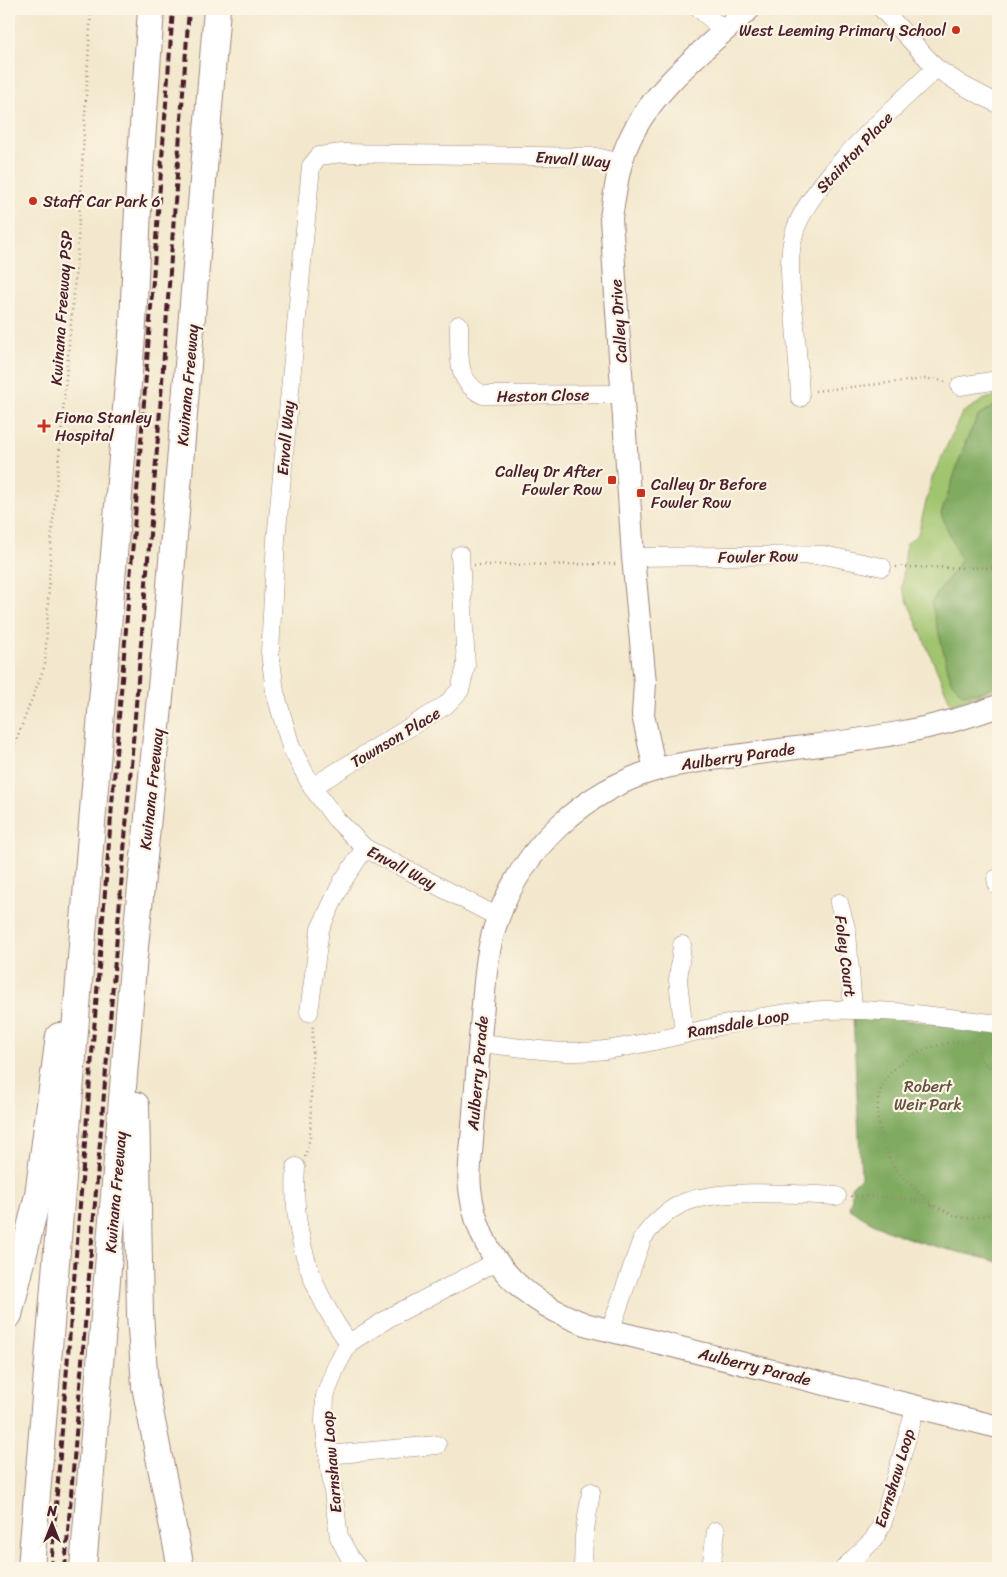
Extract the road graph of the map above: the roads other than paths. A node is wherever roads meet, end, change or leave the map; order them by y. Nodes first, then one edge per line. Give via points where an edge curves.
1 (137, 9) edge
2 (150, 9) edge
3 (217, 9) edge
4 (230, 9) edge
5 (700, 9) edge
6 (749, 9) edge
7 (882, 9) edge
8 (724, 31) junction
9 (936, 68) junction
10 (998, 104) edge
11 (621, 163) junction
12 (205, 164) junction
13 (139, 186) junction
14 (459, 325) dead end
15 (998, 380) edge
16 (960, 386) road end
17 (623, 394) junction
18 (800, 398) road end
19 (633, 557) junction
20 (460, 560) road end
21 (882, 566) road end
22 (998, 706) edge
23 (662, 768) junction
24 (95, 780) junction
25 (312, 787) junction
26 (365, 848) junction
27 (839, 903) dead end
28 (498, 917) junction
29 (682, 945) dead end
30 (133, 967) junction
31 (853, 1009) junction
32 (309, 1012) road end
33 (998, 1024) edge
34 (684, 1033) junction
35 (480, 1043) junction
36 (296, 1167) road end
37 (837, 1196) road end
38 (496, 1262) junction
39 (9, 1315) edge
40 (610, 1331) junction
41 (349, 1343) junction
42 (916, 1406) junction
43 (998, 1427) edge
44 (437, 1444) dead end
45 (328, 1455) junction
46 (591, 1492) dead end
47 (716, 1531) dead end
48 (31, 1568) edge
49 (83, 1568) edge
50 (181, 1568) edge
51 (358, 1568) edge
52 (582, 1568) edge
53 (710, 1568) edge
54 (844, 1568) edge

1 - 13 highway
2 - 13 highway
3 - 12 highway, Kwinana Freeway
4 - 12 highway
5 - 8 street
6 - 8 main road, Calley Drive
7 - 9 street
8 - 11 main road, Calley Drive via 643,115
9 - 10 street
9 - 18 street, Stainton Place via 832,173 813,195 800,218 793,235 791,262
11 - 17 main road, Calley Drive via 612,218
11 - 25 street, Envall Way via 596,157 342,153 319,156 310,166 276,540 270,652 275,692 291,747
12 - 30 highway, Kwinana Freeway via 165,647
13 - 24 highway via 133,324
14 - 17 street, Heston Close via 463,376 471,389 483,395
15 - 16 street
17 - 19 main road, Calley Drive
19 - 21 street, Fowler Row via 824,555
19 - 23 main road, Calley Drive via 644,683 643,715
20 - 25 street, Townson Place via 466,666 460,690 446,706
22 - 23 main road, Aulberry Parade via 905,732
23 - 28 main road, Aulberry Parade via 611,788 553,831 524,868
24 - 39 highway via 38,1195
24 - 48 highway
25 - 26 street, Envall Way via 336,819
26 - 28 street, Envall Way
26 - 32 street via 342,882 320,929
27 - 31 street, Foley Court via 847,932
28 - 35 main road, Aulberry Parade via 486,970
29 - 34 street via 678,980
30 - 49 highway, Kwinana Freeway
30 - 50 highway via 140,1314 145,1377
31 - 33 street, Ramsdale Loop
31 - 34 street, Ramsdale Loop via 784,1014
34 - 35 street, Ramsdale Loop via 582,1052
35 - 38 main road, Aulberry Parade via 470,1186 475,1215
36 - 41 street via 294,1203 303,1255 319,1296
37 - 40 street via 731,1195 698,1198 682,1204 650,1227 642,1239
38 - 40 main road, Aulberry Parade via 509,1278 538,1302 572,1319
38 - 41 street, Earnshaw Loop via 392,1316
40 - 42 main road, Aulberry Parade
41 - 45 street, Earnshaw Loop via 325,1396
42 - 43 main road, Aulberry Parade
42 - 54 street, Earnshaw Loop via 882,1525 873,1540
44 - 45 street
45 - 51 street, Earnshaw Loop via 339,1537
46 - 52 street
47 - 53 street

